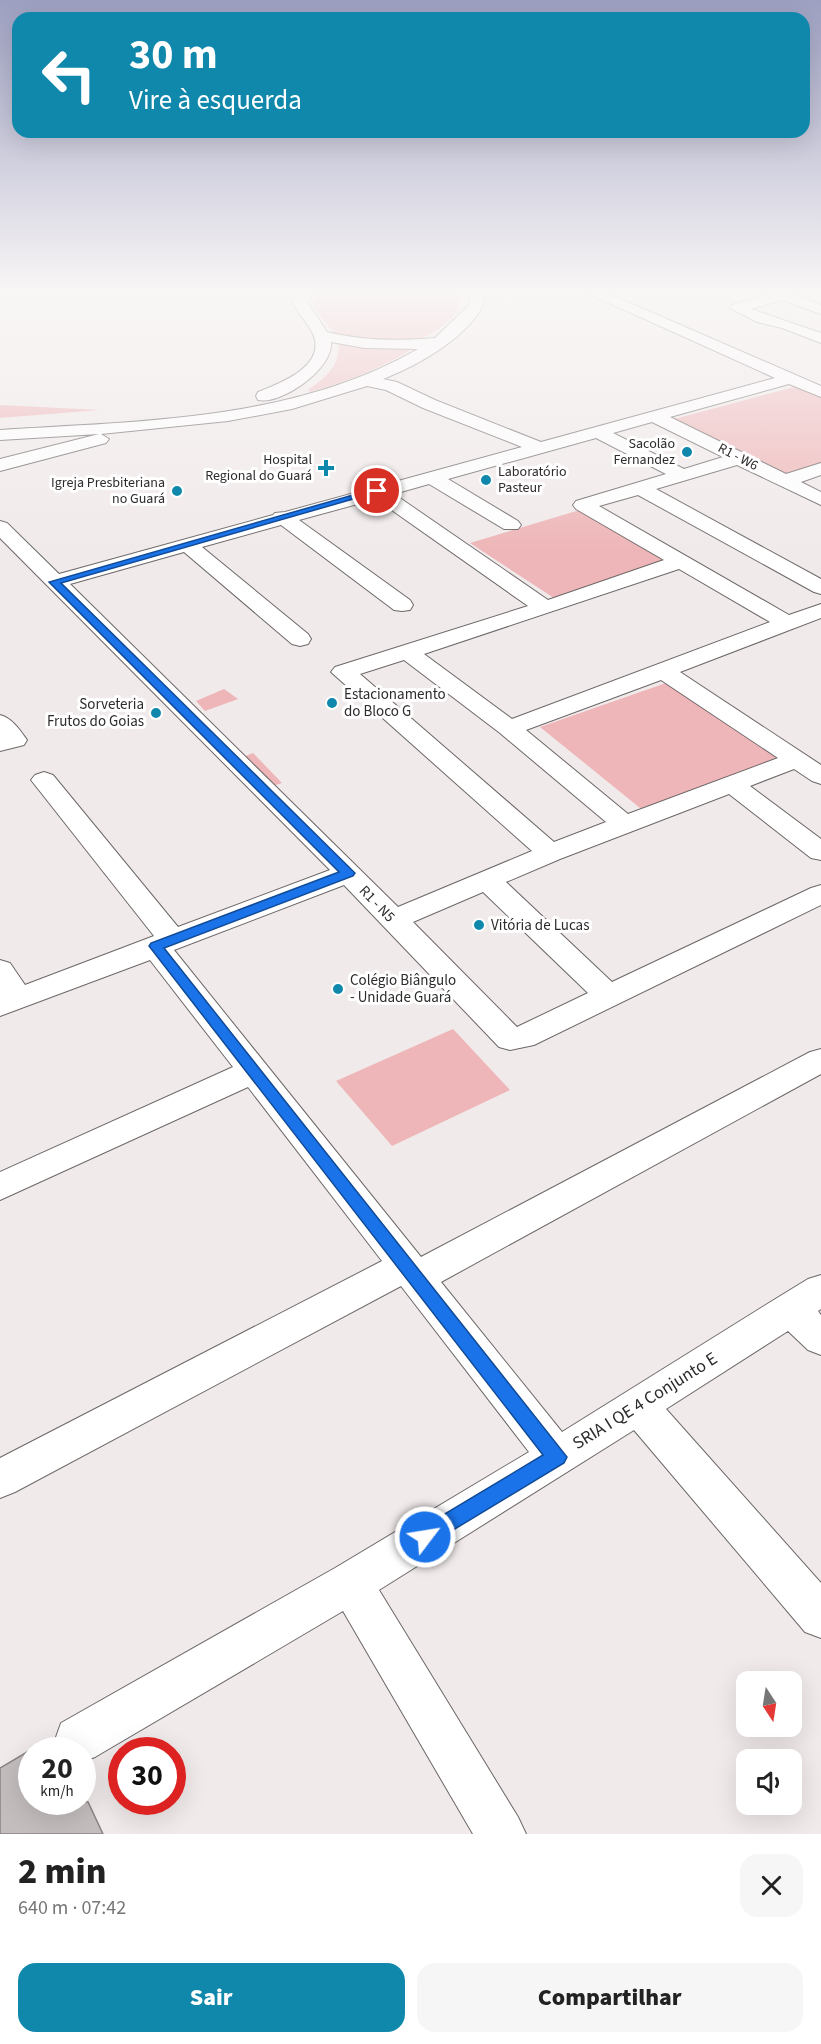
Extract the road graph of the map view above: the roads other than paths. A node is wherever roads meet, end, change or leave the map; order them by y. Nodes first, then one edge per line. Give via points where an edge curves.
1 (298, 379) edge
2 (790, 379) edge
3 (793, 379) edge
4 (381, 380) joint
5 (821, 392) edge
6 (654, 416) junction
7 (0, 425) edge
8 (141, 425) junction
9 (598, 432) junction
10 (0, 435) edge
11 (540, 448) junction
12 (740, 458) junction
13 (0, 465) edge
14 (821, 469) edge
15 (682, 476) junction
16 (431, 477) junction
17 (784, 481) junction
18 (640, 488) junction
19 (377, 491) junction
20 (821, 499) edge
21 (690, 516) junction
22 (282, 517) junction
23 (511, 525) dead end
24 (0, 527) edge
25 (636, 535) junction
26 (186, 544) junction
27 (682, 561) junction
28 (54, 582) junction
29 (821, 588) edge
30 (402, 605) dead end
31 (544, 609) junction
32 (821, 610) edge
33 (788, 623) junction
34 (300, 639) dead end
35 (409, 653) junction
36 (663, 671) junction
37 (0, 722) edge
38 (509, 728) junction
39 (0, 744) edge
40 (796, 760) junction
41 (821, 776) edge
42 (44, 780) dead end
43 (731, 784) junction
44 (624, 824) junction
45 (821, 852) edge
46 (550, 853) junction
47 (348, 873) junction
48 (487, 880) junction
49 (821, 894) edge
50 (393, 920) junction
51 (164, 943) junction
52 (0, 970) edge
53 (608, 995) junction
54 (10, 1003) edge
55 (821, 1060) edge
56 (252, 1072) junction
57 (0, 1187) edge
58 (410, 1272) junction
59 (806, 1299) edge
60 (821, 1338) edge
61 (638, 1406) junction
62 (557, 1457) junction
63 (0, 1479) edge
64 (350, 1583) junction
65 (821, 1616) edge
66 (83, 1737) edge
67 (501, 1834) edge

1 - 7 street via 280,390 243,402 165,414
2 - 6 street
3 - 5 street
4 - 8 street via 264,408
4 - 11 street
6 - 9 street
6 - 12 street, R1 - W6
8 - 10 street
8 - 13 street
9 - 11 street
9 - 15 street
11 - 16 street
12 - 15 street
12 - 17 street, R1 - W6
14 - 17 street
15 - 18 street
16 - 19 street
16 - 23 street
17 - 20 street, R1 - W6
18 - 21 street
18 - 25 street via 583,505
19 - 22 street
19 - 31 street
21 - 25 street
21 - 29 street
22 - 26 street
22 - 30 street
24 - 28 street, R1 - N5 via 17,557
25 - 27 street
26 - 28 street
26 - 34 street
27 - 31 street
27 - 33 street
28 - 47 street, R1 - N5
31 - 35 street
32 - 33 street
33 - 36 street
35 - 38 street
35 - 46 street via 343,672
36 - 38 street
36 - 40 street
37 - 39 street via 15,740
38 - 44 street
40 - 41 street
40 - 43 street
42 - 51 street
43 - 44 street
43 - 45 street
44 - 46 street
46 - 48 street
47 - 50 street, R1 - N5
47 - 51 street
48 - 50 street
48 - 53 street
49 - 53 street, R1 - N5
50 - 53 street, R1 - N5 via 510,1039 523,1037
51 - 54 street
51 - 56 street
52 - 54 street
55 - 58 street
56 - 57 street
56 - 58 street
58 - 62 street
58 - 63 street
59 - 60 street
59 - 61 street, SRIA I QE 4 Conjunto E
61 - 62 street, SRIA I QE 4 Conjunto E
61 - 65 street
62 - 64 street, SRIA I QE 4 Conjunto E
64 - 66 street, SRIA I QE 4 Conjunto E
64 - 67 street

